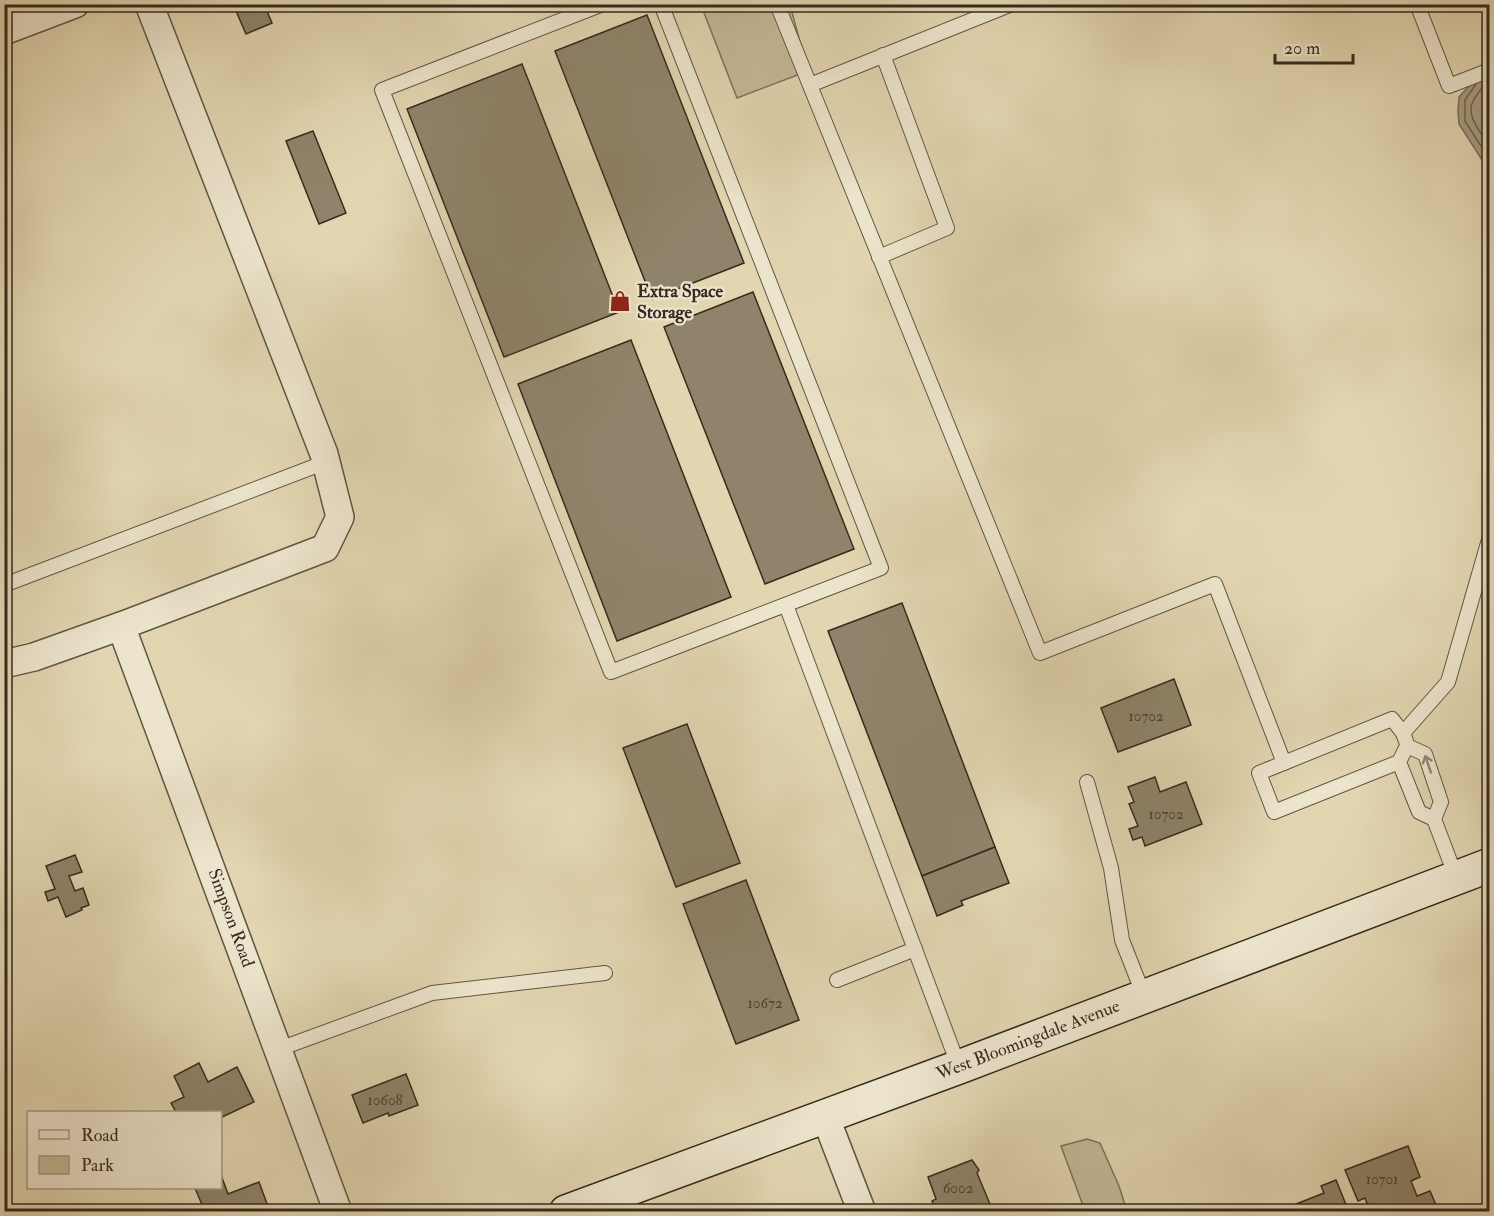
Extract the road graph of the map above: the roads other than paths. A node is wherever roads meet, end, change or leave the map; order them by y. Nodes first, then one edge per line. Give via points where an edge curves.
1 (75, 4) edge
2 (149, 4) edge
3 (603, 4) edge
4 (661, 4) edge
5 (777, 4) edge
6 (1012, 4) edge
7 (1417, 4) edge
8 (4, 31) edge
9 (883, 55) junction
10 (1490, 70) edge
11 (810, 85) junction
12 (879, 256) junction
13 (326, 462) junction
14 (1490, 536) edge
15 (4, 585) edge
16 (786, 604) junction
17 (122, 626) junction
18 (4, 664) edge
19 (1405, 739) junction
20 (1399, 762) junction
21 (1284, 763) junction
22 (1087, 782) dead end
23 (1434, 819) junction
24 (1490, 865) edge
25 (1456, 878) junction
26 (915, 949) junction
27 (605, 973) dead end
28 (837, 980) dead end
29 (1144, 996) junction
30 (279, 1049) junction
31 (959, 1067) junction
32 (825, 1116) junction
33 (338, 1212) edge
34 (566, 1212) edge
35 (862, 1212) edge

1 - 8 street
2 - 13 street
3 - 16 lane via 382,90 611,672
4 - 16 lane via 881,568
5 - 11 lane
6 - 9 lane
7 - 10 lane via 1449,86
9 - 11 lane
9 - 12 lane via 947,228
11 - 12 lane
12 - 21 lane via 1040,653 1215,584
13 - 15 lane
13 - 17 street via 340,517 326,548
14 - 19 lane via 1448,682
16 - 26 lane
17 - 18 street
17 - 30 street, Simpson Road
19 - 20 lane
19 - 21 lane via 1392,719
23 -> 19 lane via 1441,802 1425,754
20 - 21 lane via 1274,812 1259,773
20 - 23 lane via 1419,812
22 - 29 lane via 1111,868 1122,940
23 - 25 lane
24 - 25 main road, West Bloomingdale Avenue
25 - 29 main road, West Bloomingdale Avenue
26 - 28 lane
26 - 31 lane
27 - 30 lane via 432,993
29 - 31 main road, West Bloomingdale Avenue
30 - 33 street, Simpson Road
31 - 32 main road, West Bloomingdale Avenue
32 - 34 main road, West Bloomingdale Avenue
32 - 35 street

